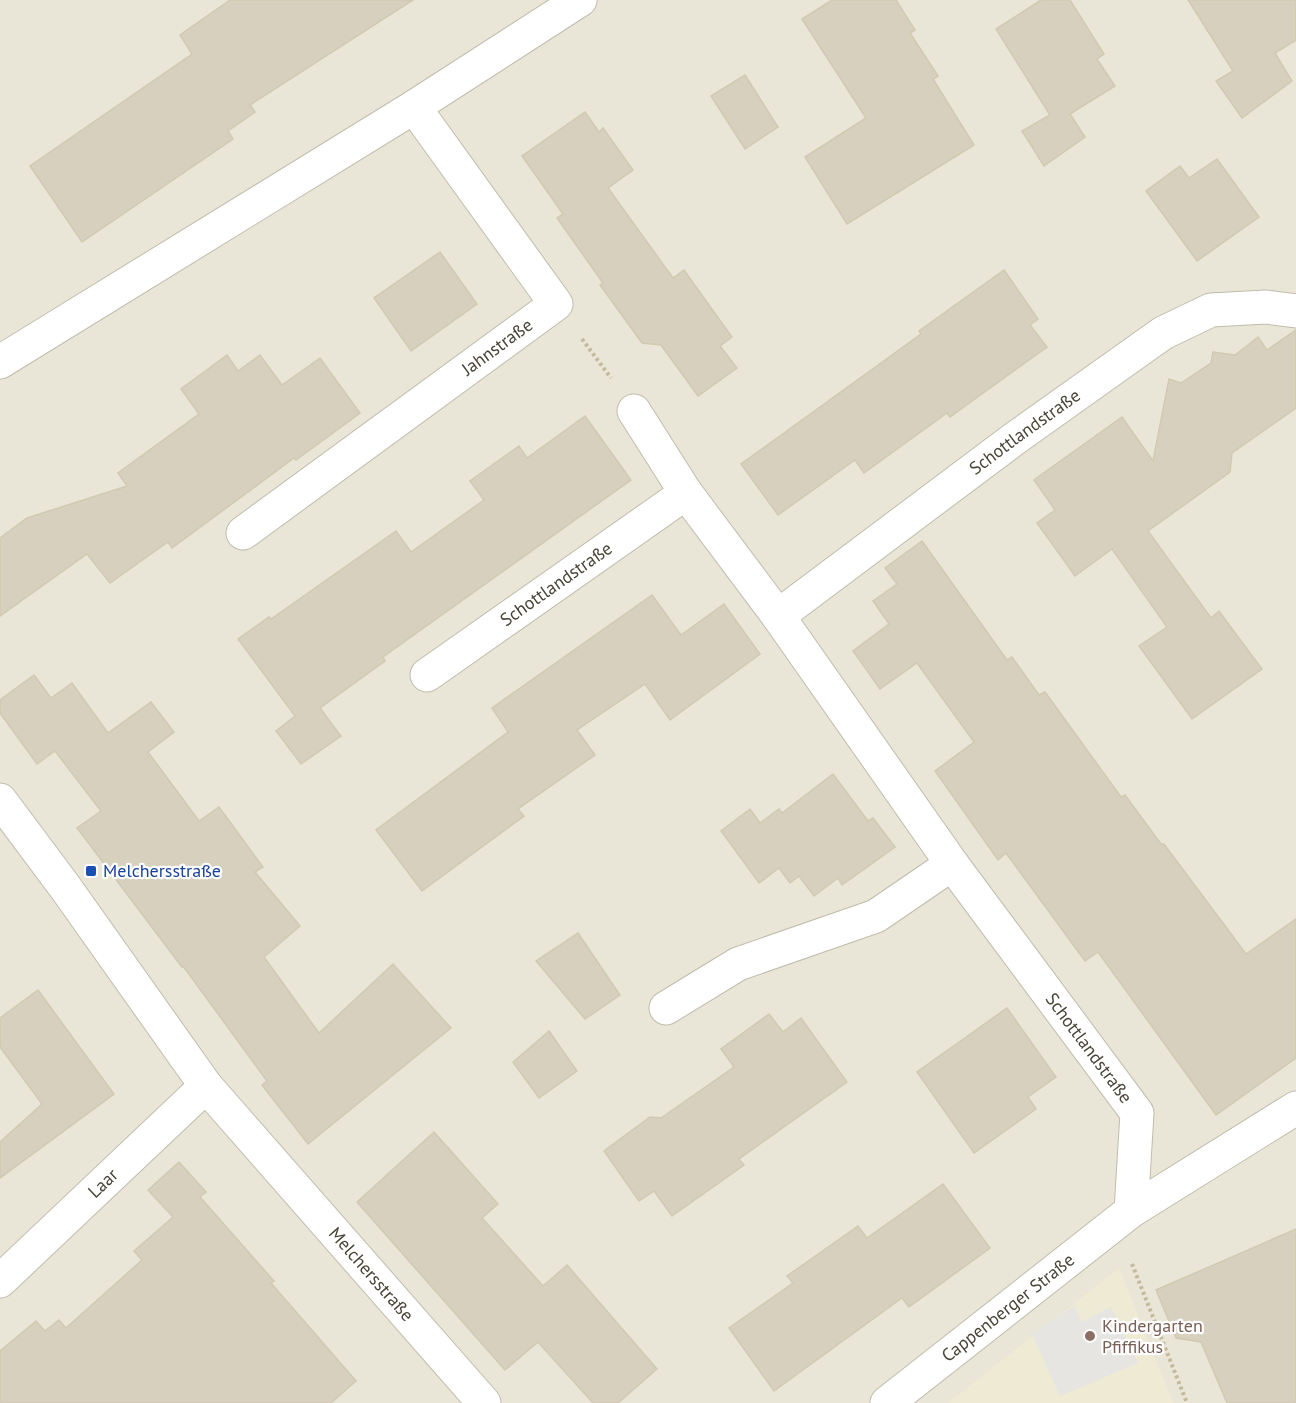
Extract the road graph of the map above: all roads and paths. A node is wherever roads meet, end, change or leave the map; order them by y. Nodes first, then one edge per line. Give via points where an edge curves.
1 (580, 0) edge
2 (414, 107) junction
3 (556, 304) junction
4 (1296, 311) edge
5 (1, 357) edge
6 (634, 411) joint
7 (686, 493) junction
8 (243, 533) dead end
9 (778, 616) junction
10 (427, 675) dead end
11 (0, 800) edge
12 (952, 864) junction
13 (666, 1008) dead end
14 (206, 1086) junction
15 (1296, 1108) edge
16 (1131, 1211) junction
17 (0, 1281) edge
18 (484, 1403) edge
19 (887, 1403) edge
20 (1187, 1403) edge

1 - 2 street
2 - 3 street
2 - 5 street
3 - 6 path
3 - 8 street, Jahnstraße
4 - 9 street, Schottlandstraße via 1266,307 1211,310 1163,333
6 - 7 street, Schottlandstraße
7 - 9 street, Schottlandstraße
7 - 10 street, Schottlandstraße
9 - 12 street, Schottlandstraße
11 - 14 street, Melchersstraße
12 - 13 street via 876,916 738,964
12 - 16 street, Schottlandstraße via 1137,1113
14 - 17 street, Laar
14 - 18 street, Melchersstraße
15 - 16 street
16 - 19 street, Cappenberger Straße
16 - 20 path via 1132,1268

